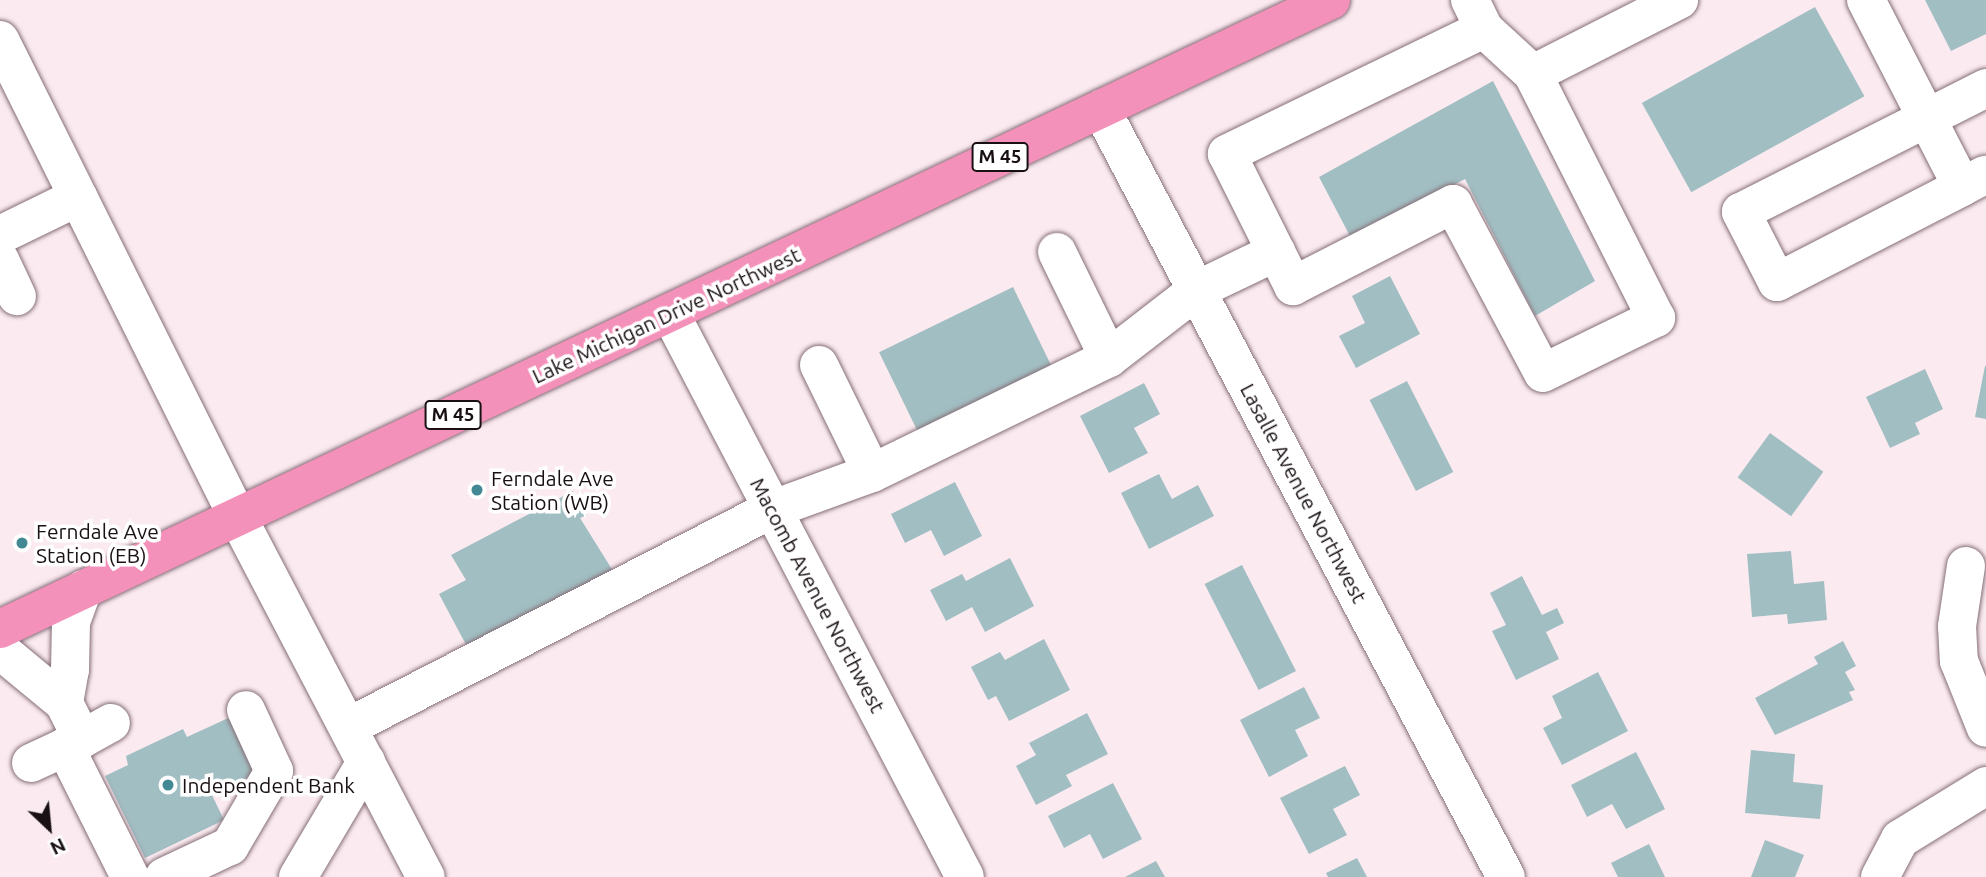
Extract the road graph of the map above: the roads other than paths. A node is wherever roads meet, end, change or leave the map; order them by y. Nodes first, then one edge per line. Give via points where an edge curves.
1 (1331, 0) edge
2 (1679, 0) edge
3 (1866, 0) edge
4 (1477, 14) edge
5 (2, 47) edge
6 (1533, 74) junction
7 (1986, 88) edge
8 (1101, 109) junction
9 (1926, 117) junction
10 (1974, 181) edge
11 (78, 197) junction
12 (0, 235) edge
13 (1057, 252) dead end
14 (1276, 252) junction
15 (0, 260) edge
16 (1197, 290) junction
17 (17, 296) dead end
18 (670, 313) junction
19 (1109, 358) junction
20 (819, 365) dead end
21 (872, 472) junction
22 (773, 509) junction
23 (237, 516) junction
24 (1966, 566) dead end
25 (83, 589) junction
26 (0, 629) edge
27 (0, 650) edge
28 (64, 703) junction
29 (246, 710) dead end
30 (348, 727) junction
31 (1986, 728) edge
32 (86, 737) junction
33 (366, 762) junction
34 (31, 763) dead end
35 (1986, 786) edge
36 (130, 877) edge
37 (164, 877) edge
38 (298, 877) edge
39 (426, 877) edge
40 (965, 877) edge
41 (1506, 877) edge
42 (1880, 877) edge

1 - 8 highway, Lake Michigan Drive Northwest / M 45
2 - 6 street
3 - 9 street
4 - 6 street
4 - 14 street via 1227,154
5 - 11 street
6 - 14 street via 1656,318 1543,373 1453,204 1293,286
7 - 9 street
8 - 16 street, Lasalle Avenue Northwest
8 - 18 highway, Lake Michigan Drive Northwest / M 45
9 - 10 street
9 - 10 street via 1741,212 1777,282
11 - 12 street
11 - 23 street
13 - 19 street
14 - 16 street
15 - 17 street
16 - 19 street
16 - 41 street, Lasalle Avenue Northwest
18 - 22 street, Macomb Avenue Northwest
18 - 23 highway, Lake Michigan Drive Northwest / M 45
19 - 21 street
20 - 21 street
21 - 22 street
22 - 30 street
22 - 40 street, Macomb Avenue Northwest
23 - 25 highway, Lake Michigan Drive Northwest / M 45
23 - 30 street
24 - 31 street via 1957,626 1959,661
25 - 26 highway, Lake Michigan Drive Northwest / M 45
25 - 28 street via 71,622
27 - 28 street
28 - 32 street
29 - 37 street via 274,771 230,846
30 - 33 street
32 - 34 street
32 - 36 street
33 - 38 street
33 - 39 street
35 - 42 street via 1900,839

